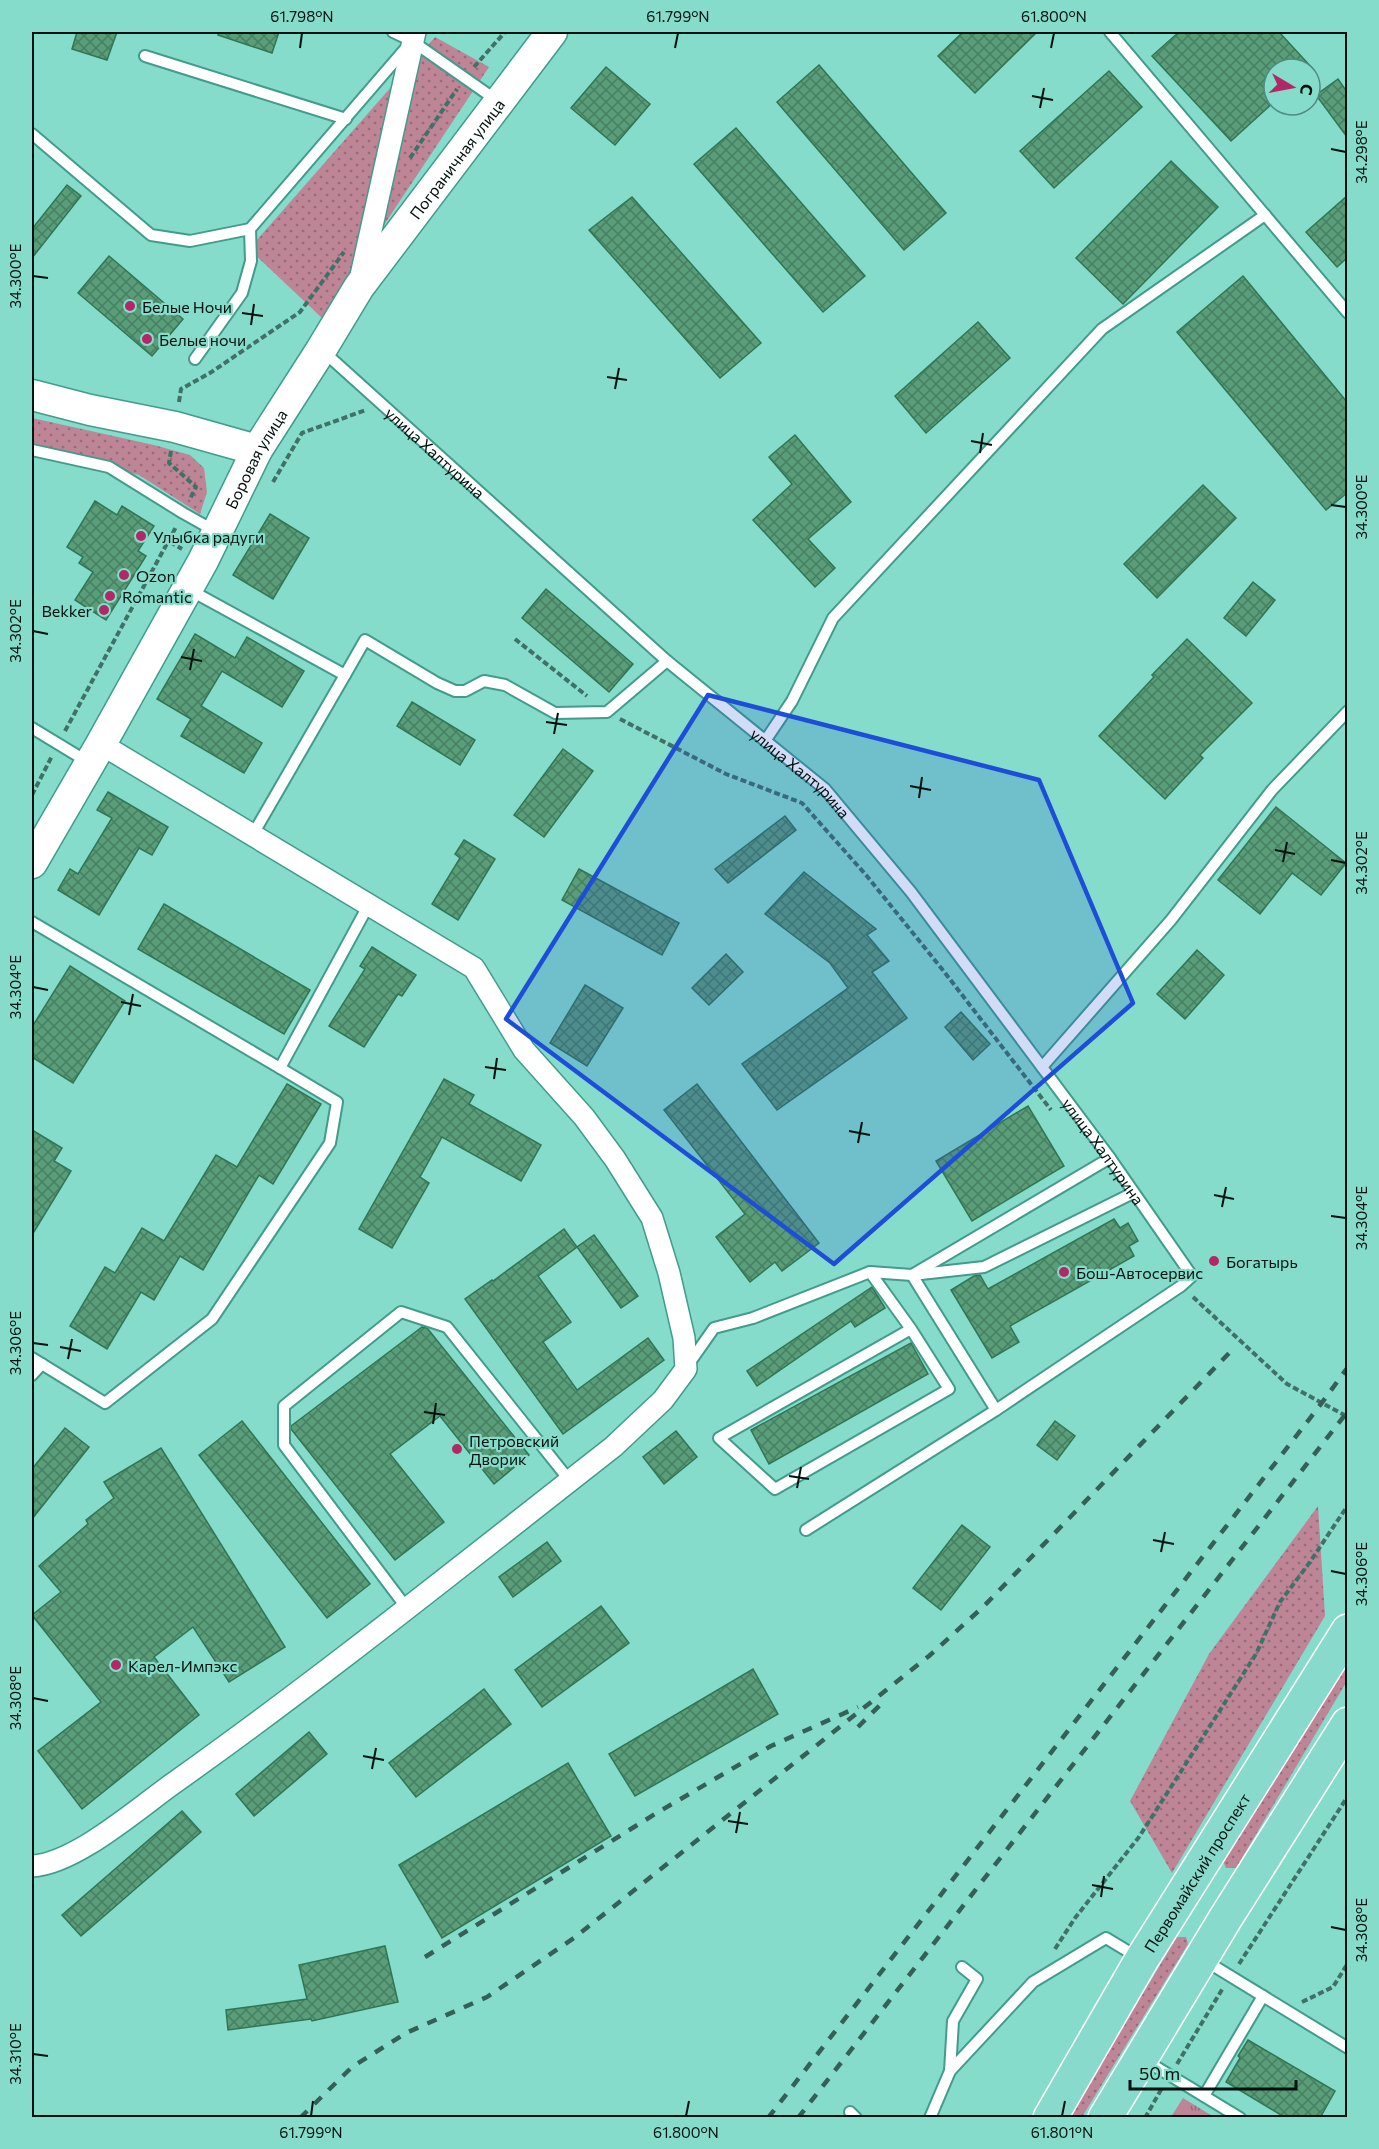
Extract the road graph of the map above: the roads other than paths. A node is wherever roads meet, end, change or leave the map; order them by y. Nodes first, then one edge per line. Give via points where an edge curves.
1 (393, 32) edge
2 (552, 32) edge
3 (1110, 32) edge
4 (414, 36) edge
5 (145, 56) dead end
6 (499, 102) junction
7 (346, 119) junction
8 (32, 134) edge
9 (1265, 215) junction
10 (250, 229) junction
11 (359, 287) junction
12 (1347, 313) edge
13 (321, 350) junction
14 (195, 359) dead end
15 (32, 395) edge
16 (32, 450) edge
17 (256, 450) junction
18 (218, 532) junction
19 (188, 590) junction
20 (667, 661) junction
21 (345, 675) junction
22 (1347, 711) edge
23 (32, 728) edge
24 (765, 741) junction
25 (95, 754) junction
26 (252, 836) junction
27 (32, 863) edge
28 (368, 906) junction
29 (32, 922) edge
30 (1042, 1067) junction
31 (280, 1068) junction
32 (1110, 1158) junction
33 (1133, 1193) junction
34 (870, 1272) junction
35 (912, 1275) junction
36 (911, 1329) junction
37 (32, 1358) edge
38 (42, 1364) junction
39 (686, 1369) junction
40 (32, 1375) edge
41 (996, 1410) junction
42 (570, 1481) junction
43 (806, 1530) dead end
44 (406, 1607) junction
45 (1347, 1630) edge
46 (1347, 1724) edge
47 (32, 1866) edge
48 (1183, 1894) junction
49 (1225, 1919) junction
50 (1202, 1958) junction
51 (1142, 1959) junction
52 (962, 1967) dead end
53 (1263, 1996) junction
54 (1347, 2048) edge
55 (1140, 2058) junction
56 (950, 2071) junction
57 (1204, 2096) junction
58 (930, 2118) edge
59 (1050, 2118) edge
60 (1105, 2118) edge
61 (1240, 2118) edge

1 - 4 lane
2 - 6 main road, Пограничная улица
3 - 9 lane
4 - 6 lane
4 - 7 lane
4 - 11 street, Боровая улица
5 - 7 lane
6 - 11 main road, Пограничная улица
7 - 10 lane
8 - 10 lane via 150,235 190,241
9 - 12 lane
9 - 24 lane via 1102,329 833,618 792,701
10 - 14 lane via 251,261 242,293
11 - 13 main road, Боровая улица
13 - 17 main road, Боровая улица
13 - 20 lane, улица Халтурина
15 - 17 main road via 175,427
16 - 18 lane via 109,466
17 - 18 main road, Боровая улица
18 - 19 main road, Боровая улица
19 - 21 lane
19 - 25 main road, Боровая улица
20 - 21 lane via 607,712 555,713 505,685 484,681 465,691 454,691 365,640
20 - 24 lane, улица Халтурина
21 - 26 lane
22 - 30 lane via 1272,790 1171,920
23 - 25 lane via 58,743
24 - 30 lane, улица Халтурина via 825,789 911,892
25 - 26 street
25 - 27 main road, Боровая улица
26 - 28 street
28 - 31 lane
28 - 39 street via 474,968 524,1050 584,1117 615,1159 652,1218 684,1338
29 - 31 lane
30 - 32 lane, улица Халтурина
31 - 38 lane via 337,1102 330,1143 212,1319 105,1402
32 - 33 lane, улица Халтурина
32 - 35 lane
33 - 35 lane via 984,1267
33 - 41 lane, улица Халтурина via 1192,1276
34 - 35 lane
34 - 36 lane
34 - 39 lane via 753,1318 714,1328
35 - 41 lane
36 - 36 lane via 949,1389 775,1489 719,1438
37 - 38 lane
38 - 40 lane
39 - 42 street via 663,1400 613,1448
41 - 43 lane
42 - 44 street
42 - 44 lane via 447,1327 400,1312 285,1406 284,1445
44 - 47 street via 260,1721 82,1849 47,1865
45 - 48 main road, Первомайский проспект
46 - 49 main road
48 - 49 main road
48 - 51 main road, Первомайский проспект
49 - 50 main road
50 - 53 lane
50 - 55 main road
51 - 56 lane via 1106,1938 1033,1982
51 - 59 main road, Первомайский проспект
52 - 56 lane via 977,1979 953,2021
53 - 54 lane
53 - 57 lane
55 - 57 lane
55 - 60 main road
56 - 58 lane
57 - 61 lane

